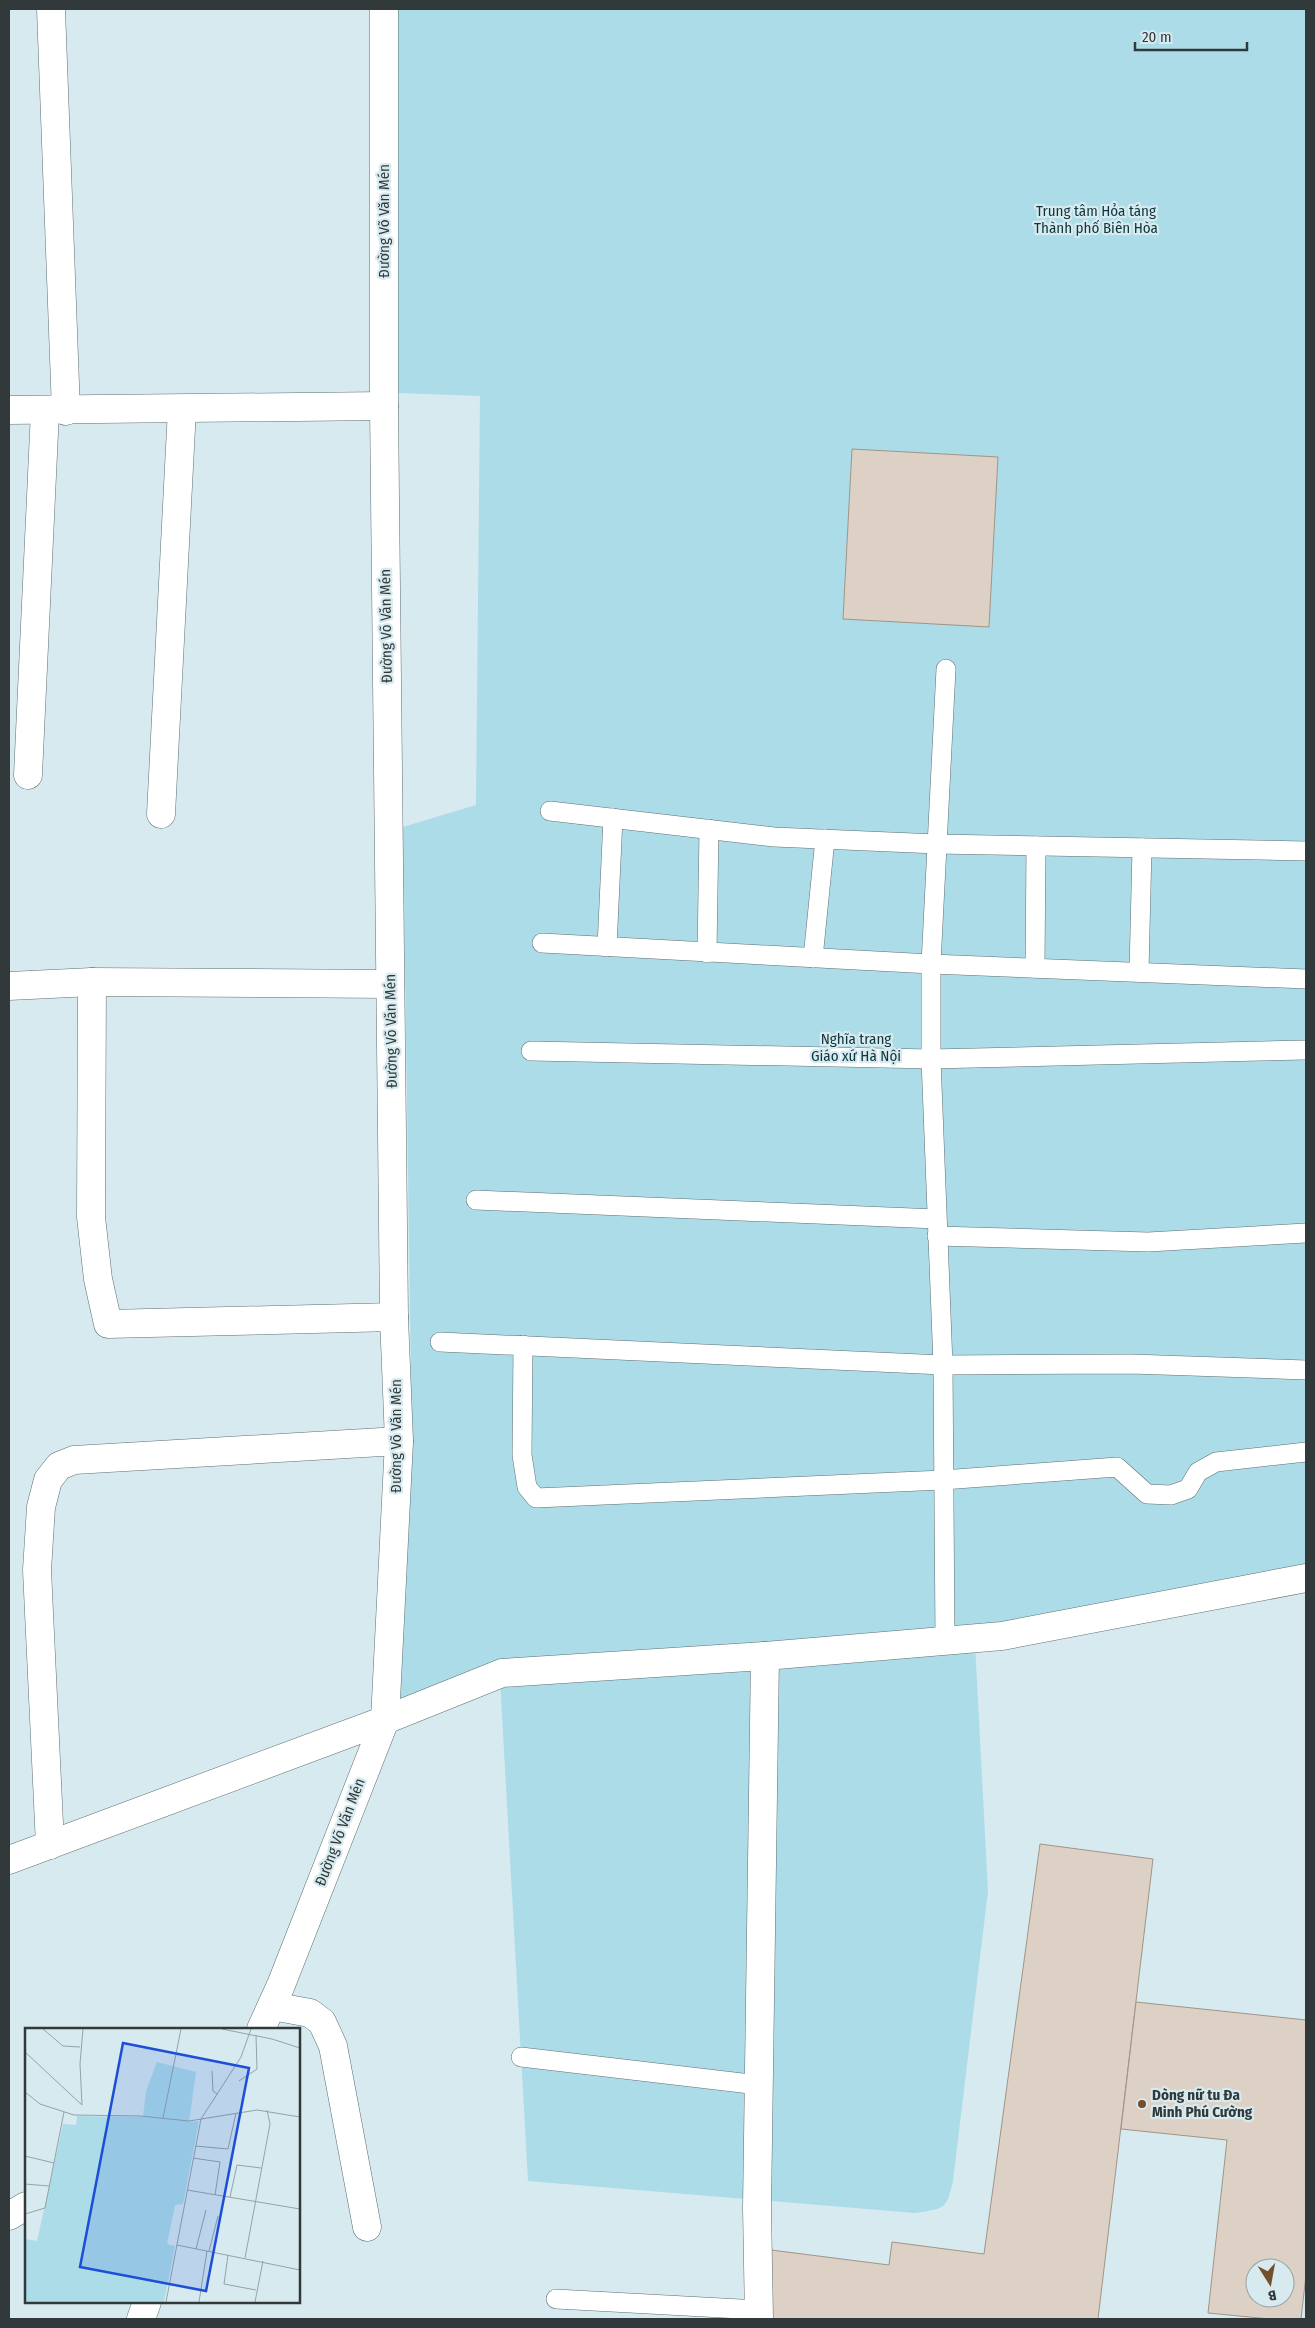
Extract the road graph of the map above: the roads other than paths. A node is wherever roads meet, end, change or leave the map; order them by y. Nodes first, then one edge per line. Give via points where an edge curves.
1 (51, 9) edge
2 (384, 9) edge
3 (384, 406) junction
4 (182, 409) junction
5 (9, 410) edge
6 (55, 411) junction
7 (946, 668) dead end
8 (28, 775) dead end
9 (550, 811) dead end
10 (161, 814) dead end
11 (613, 818) junction
12 (709, 829) junction
13 (825, 839) junction
14 (937, 844) junction
15 (1036, 846) junction
16 (1142, 848) junction
17 (1306, 851) edge
18 (542, 943) dead end
19 (607, 947) junction
20 (707, 953) junction
21 (813, 958) junction
22 (931, 964) junction
23 (1035, 968) junction
24 (1139, 972) junction
25 (1306, 979) edge
26 (92, 982) junction
27 (390, 984) junction
28 (9, 986) edge
29 (1306, 1050) edge
30 (531, 1051) dead end
31 (931, 1059) junction
32 (476, 1200) dead end
33 (937, 1227) junction
34 (1306, 1233) edge
35 (394, 1317) junction
36 (440, 1342) dead end
37 (523, 1345) junction
38 (942, 1365) junction
39 (1306, 1370) edge
40 (398, 1441) junction
41 (1306, 1452) edge
42 (944, 1480) junction
43 (1306, 1578) edge
44 (945, 1640) junction
45 (765, 1656) junction
46 (384, 1720) junction
47 (50, 1845) junction
48 (9, 1860) edge
49 (266, 2018) edge
50 (522, 2058) dead end
51 (759, 2085) junction
52 (25, 2207) edge
53 (9, 2216) edge
54 (366, 2227) dead end
55 (556, 2299) dead end
56 (147, 2303) edge
57 (759, 2315) edge
58 (141, 2319) edge

1 - 6 street
2 - 3 street, Đường Võ Văn Mén
3 - 4 street
3 - 27 street, Đường Võ Văn Mén
4 - 6 street
4 - 10 street
5 - 6 street
6 - 8 street
7 - 14 lane
9 - 11 lane
11 - 12 lane
11 - 19 lane
12 - 13 lane
12 - 20 lane
13 - 14 lane
13 - 21 lane
14 - 15 lane
14 - 22 lane
15 - 16 lane
15 - 23 lane
16 - 17 lane
16 - 24 lane
18 - 19 lane
19 - 20 lane
20 - 21 lane
21 - 22 lane
22 - 23 lane
22 - 31 lane
23 - 24 lane
24 - 25 lane
26 - 27 street
26 - 28 street
26 - 35 street via 91,1217 98,1279 108,1324
27 - 35 street, Đường Võ Văn Mén
29 - 31 lane
30 - 31 lane
31 - 33 lane
32 - 33 lane
33 - 34 lane via 1148,1242
33 - 38 lane
35 - 40 street, Đường Võ Văn Mén
36 - 37 lane
37 - 38 lane
37 - 42 lane via 522,1455 527,1487 536,1498
38 - 39 lane via 1132,1364
38 - 42 lane
40 - 46 street, Đường Võ Văn Mén
40 - 47 street via 74,1460 59,1466 48,1480 41,1507 37,1570
41 - 42 lane via 1216,1462 1198,1472 1188,1489 1171,1495 1147,1494 1117,1467
42 - 44 lane
43 - 44 street via 1002,1636
44 - 45 street
45 - 46 street via 502,1673
45 - 51 street
46 - 47 street
46 - 49 street, Đường Võ Văn Mén
47 - 48 street
49 - 54 street via 310,2013 322,2022 333,2046
50 - 51 lane
51 - 57 street
52 - 53 street
55 - 57 lane
56 - 58 street

